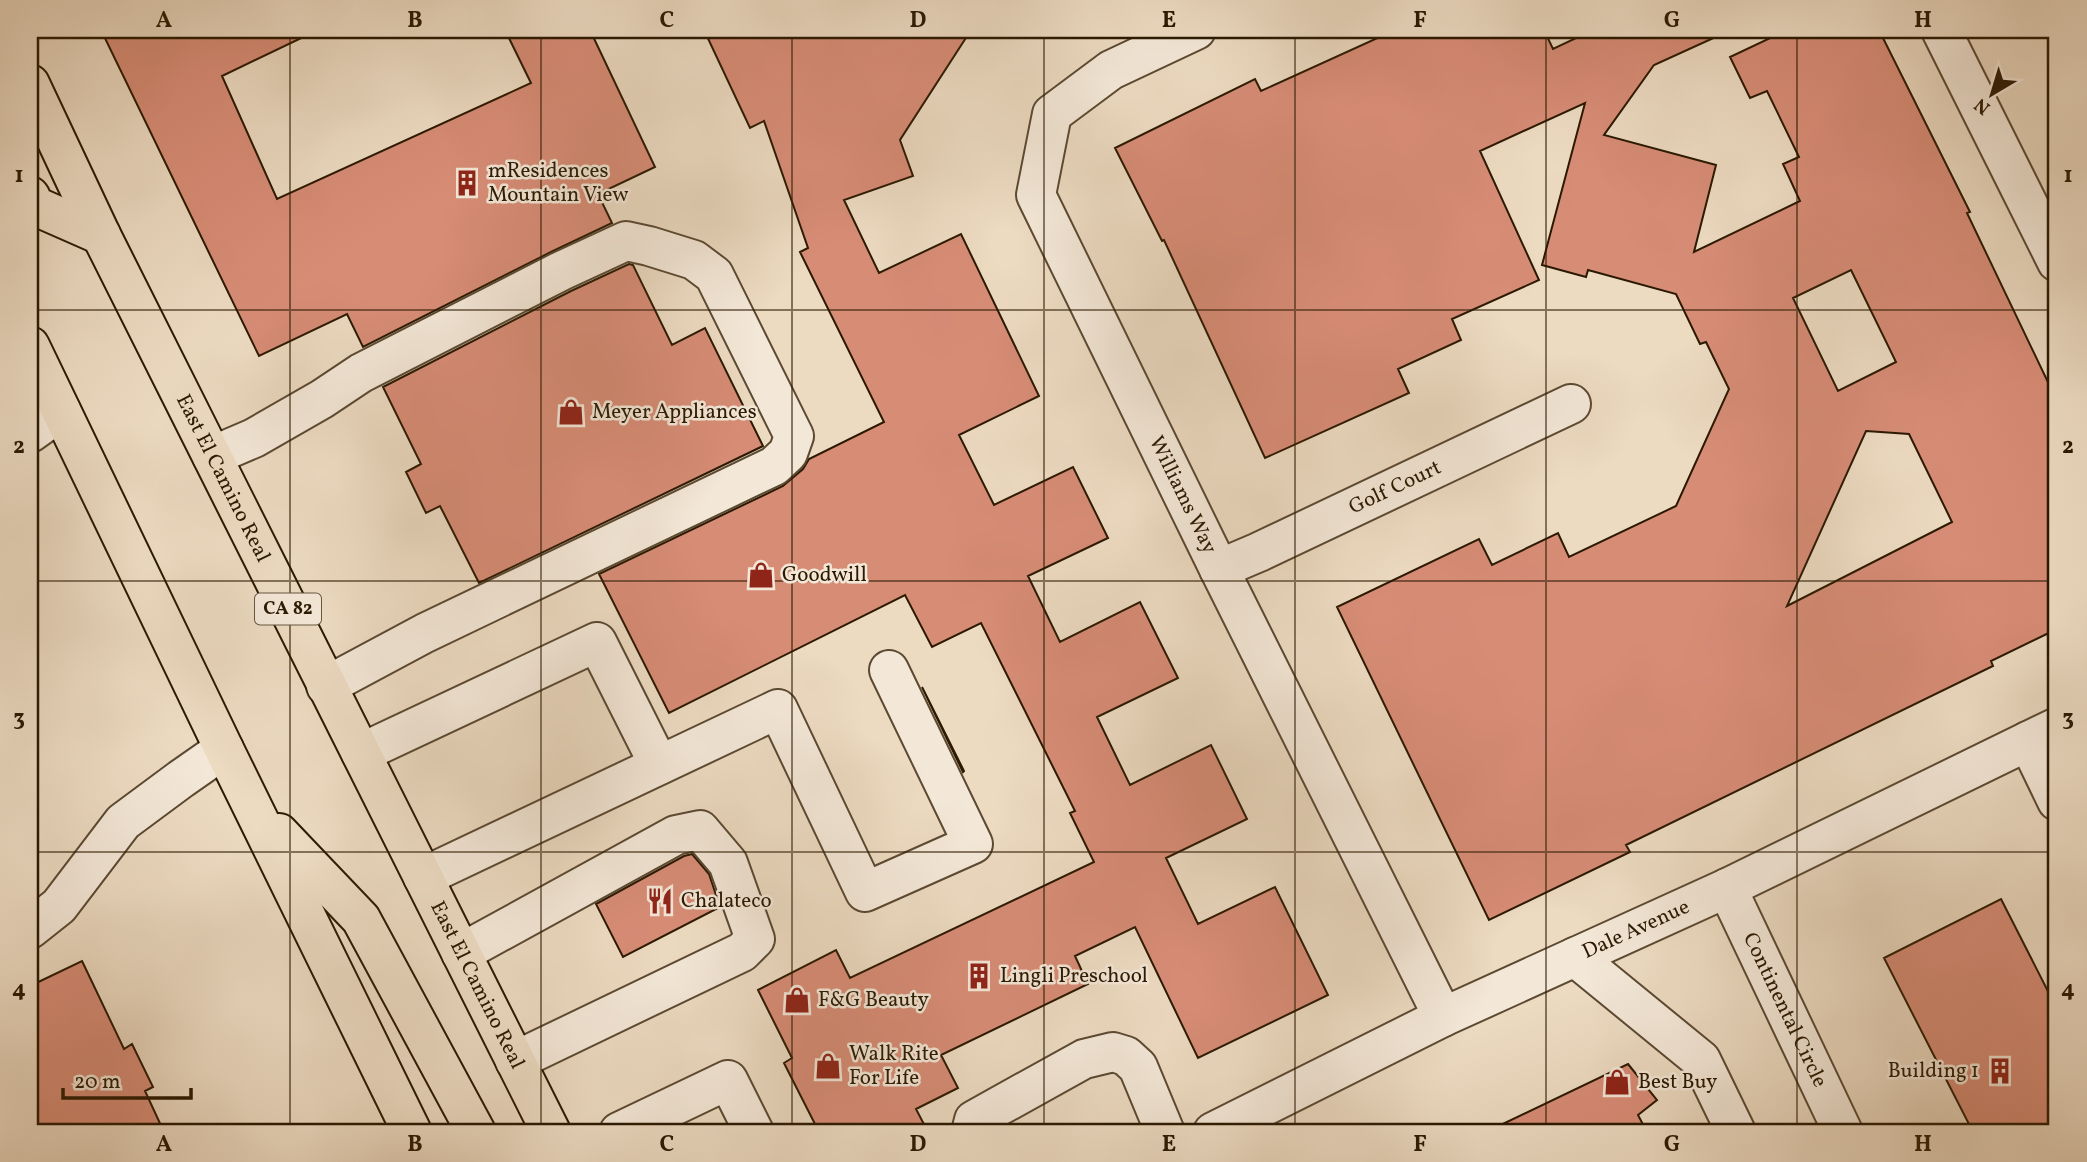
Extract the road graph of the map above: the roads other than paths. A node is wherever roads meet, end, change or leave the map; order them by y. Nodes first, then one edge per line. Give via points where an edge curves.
1 (1196, 30) edge
2 (1941, 30) edge
3 (30, 84) edge
4 (30, 196) edge
5 (101, 235) junction
6 (2057, 262) edge
7 (30, 346) edge
8 (1571, 404) dead end
9 (61, 411) junction
10 (30, 433) edge
11 (212, 456) junction
12 (1219, 569) junction
13 (889, 670) dead end
14 (326, 686) junction
15 (2043, 734) edge
16 (224, 749) junction
17 (361, 753) junction
18 (659, 765) junction
19 (2057, 800) edge
20 (253, 806) junction
21 (423, 877) junction
22 (1727, 888) junction
23 (30, 929) edge
24 (461, 953) junction
25 (1575, 957) junction
26 (1443, 1017) junction
27 (515, 1062) junction
28 (412, 1132) edge
29 (476, 1132) edge
30 (551, 1132) edge
31 (619, 1132) edge
32 (754, 1132) edge
33 (971, 1132) edge
34 (1165, 1132) edge
35 (1213, 1132) edge
36 (1736, 1132) edge
37 (1843, 1132) edge

1 - 12 street, Williams Way via 1111,70 1052,114 1037,195
2 - 6 street
3 - 5 main road, East El Camino Real / CA 82
4 - 5 main road via 35,206
5 - 11 main road, East El Camino Real / CA 82
7 - 9 main road
8 - 12 street, Golf Court
9 - 10 street
9 - 16 main road
11 - 14 main road, East El Camino Real / CA 82
11 - 14 street via 265,431 361,373 626,241 694,260 714,275 727,299 794,436 788,453 774,466
12 - 26 street, Williams Way
13 - 18 street via 973,844 865,892 778,709
14 - 17 main road, East El Camino Real / CA 82
15 - 19 street
15 - 22 street, Dale Avenue
16 - 20 main road
16 - 23 street via 123,822 59,906
17 - 18 street via 597,642
17 - 21 main road, East El Camino Real / CA 82
18 - 21 street
20 - 28 main road
20 - 29 main road via 360,919
21 - 24 main road, East El Camino Real / CA 82
22 - 25 street, Dale Avenue
22 - 37 street, Continental Circle
24 - 27 main road, East El Camino Real / CA 82
24 - 27 street via 676,835 701,830 728,863 755,939 742,951
25 - 26 street, Dale Avenue
25 - 36 street via 1701,1060
26 - 35 street, Dale Avenue
27 - 30 main road, East El Camino Real / CA 82
31 - 32 street via 728,1080
33 - 34 street via 974,1120 1084,1059 1113,1052 1126,1056 1138,1068

